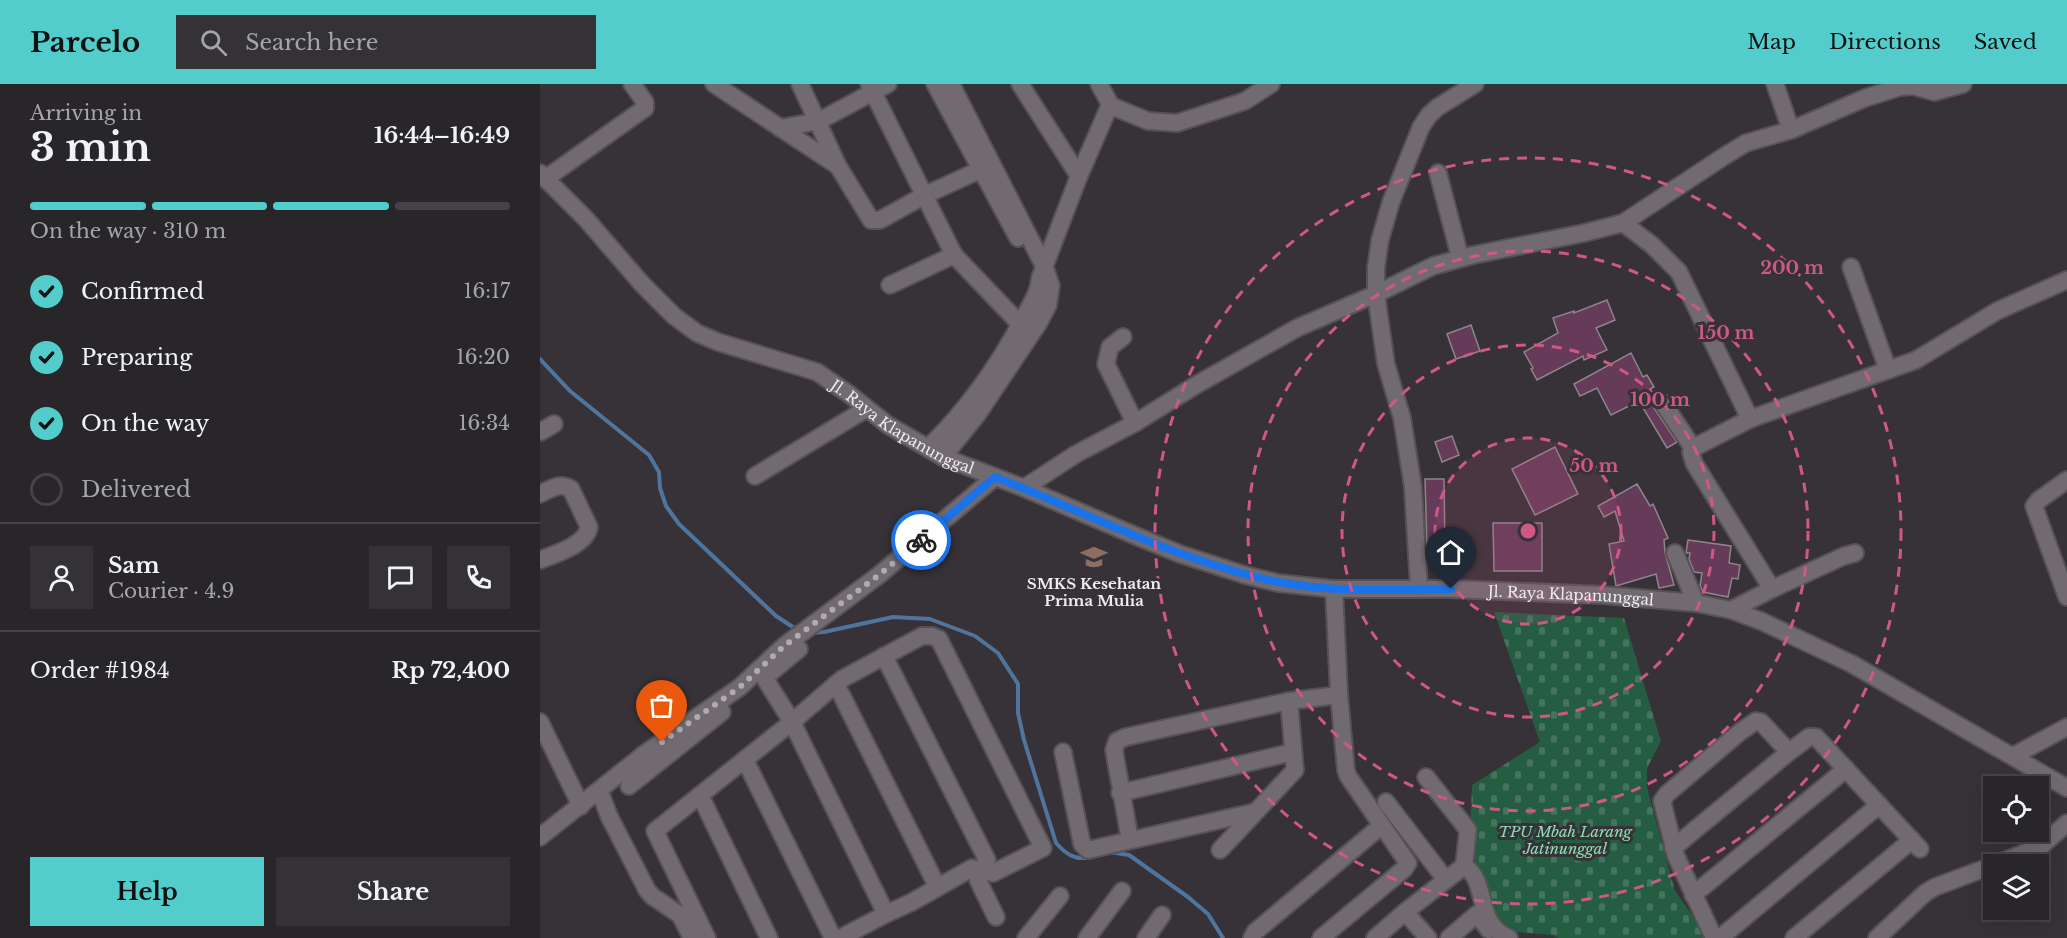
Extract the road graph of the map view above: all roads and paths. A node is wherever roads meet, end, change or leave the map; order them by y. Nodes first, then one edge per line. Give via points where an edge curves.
1 (632, 84) edge
2 (714, 84) edge
3 (800, 84) edge
4 (888, 84) edge
5 (935, 84) edge
6 (951, 84) edge
7 (1020, 84) edge
8 (1099, 84) edge
9 (1272, 84) edge
10 (1475, 84) edge
11 (1775, 84) edge
12 (1958, 85) edge
13 (871, 88) edge
14 (1109, 105) junction
15 (819, 120) junction
16 (780, 128) junction
17 (1791, 130) junction
18 (838, 166) junction
19 (980, 170) junction
20 (1438, 173) dead end
21 (543, 176) edge
22 (1079, 176) junction
23 (925, 195) junction
24 (1623, 223) junction
25 (954, 255) junction
26 (1460, 257) junction
27 (1851, 267) dead end
28 (1043, 273) junction
29 (2067, 280) edge
30 (890, 285) dead end
31 (1376, 294) junction
32 (1020, 324) junction
33 (1123, 337) dead end
34 (1888, 370) junction
35 (1663, 403) dead end
36 (866, 409) junction
37 (1750, 419) junction
38 (1135, 423) junction
39 (928, 448) junction
40 (1693, 448) junction
41 (943, 457) junction
42 (755, 476) dead end
43 (995, 477) junction
44 (2067, 480) edge
45 (1024, 488) junction
46 (540, 494) edge
47 (1675, 553) dead end
48 (1855, 553) dead end
49 (540, 560) edge
50 (1334, 589) junction
51 (1419, 589) junction
52 (1772, 589) junction
53 (2067, 597) edge
54 (1696, 603) junction
55 (1731, 610) junction
56 (885, 656) junction
57 (761, 674) junction
58 (836, 684) junction
59 (1339, 695) junction
60 (1289, 701) junction
61 (540, 722) edge
62 (792, 722) junction
63 (2067, 727) edge
64 (1063, 752) dead end
65 (1293, 752) junction
66 (1789, 752) junction
67 (2013, 756) junction
68 (745, 760) junction
69 (1846, 769) junction
70 (1426, 777) dead end
71 (629, 786) dead end
72 (2067, 788) edge
73 (600, 792) junction
74 (1120, 793) junction
75 (700, 795) junction
76 (1386, 802) dead end
77 (1879, 805) junction
78 (581, 806) junction
79 (1255, 812) junction
80 (2067, 823) edge
81 (1381, 826) junction
82 (540, 837) edge
83 (1130, 840) junction
84 (1673, 848) junction
85 (1220, 850) dead end
86 (2021, 854) edge
87 (1464, 866) junction
88 (1983, 869) edge
89 (983, 870) junction
90 (1446, 880) junction
91 (937, 886) junction
92 (1122, 891) dead end
93 (1694, 895) junction
94 (1060, 896) dead end
95 (1480, 911) junction
96 (1405, 912) junction
97 (886, 914) junction
98 (1162, 915) dead end
99 (996, 917) dead end
100 (692, 938) edge
101 (707, 938) edge
102 (769, 938) edge
103 (833, 938) edge
104 (840, 938) edge
105 (1026, 938) edge
106 (1087, 938) edge
107 (1146, 938) edge
108 (1252, 938) edge
109 (1321, 938) edge
110 (1375, 938) edge
111 (1428, 938) edge
112 (1449, 938) edge
113 (1495, 938) edge
114 (1509, 938) edge
115 (1714, 938) edge
116 (1720, 938) edge
117 (1794, 938) edge
118 (1876, 938) edge

1 - 21 street via 645,108
2 - 16 street
3 - 15 street
4 - 13 street
5 - 19 street
6 - 28 street
7 - 22 street
8 - 14 street
9 - 14 street via 1245,101 1177,123 1148,121
10 - 31 street via 1438,107 1421,127 1380,240
11 - 17 street
12 - 17 street via 1934,92 1906,86 1865,98
13 - 15 street
13 - 23 street
14 - 22 street
15 - 16 street
15 - 18 street
16 - 18 street
17 - 24 street via 1746,143
18 - 23 street via 871,220 880,220
19 - 23 street
19 - 28 street
20 - 26 street
21 - 36 street, Jl. Raya Klapanunggal via 642,284 697,333 817,372
22 - 28 street
23 - 25 street
24 - 26 street
24 - 37 street via 1679,272
25 - 30 street
25 - 32 street
26 - 31 street
27 - 34 street
28 - 32 street
28 - 41 street via 1051,286 1038,324 977,415
29 - 34 street via 1997,311 1916,360
31 - 38 street via 1297,328
31 - 51 street via 1386,364 1402,418 1413,488
32 - 39 street via 985,382
33 - 38 street via 1107,351 1106,364
34 - 37 street
35 - 40 street
36 - 39 street, Jl. Raya Klapanunggal
36 - 42 street
37 - 40 street
38 - 45 street via 1076,454
39 - 41 street, Jl. Raya Klapanunggal
40 - 52 street via 1694,463
41 - 43 street, Jl. Raya Klapanunggal
43 - 45 street, Jl. Raya Klapanunggal
43 - 57 street via 902,557 814,623
44 - 53 street via 2034,506
45 - 50 street, Jl. Raya Klapanunggal via 1147,541 1234,571 1278,582
46 - 49 street via 558,485 571,489 588,527 587,534 574,544
47 - 54 street
48 - 52 street
50 - 51 street, Jl. Raya Klapanunggal
50 - 59 street
51 - 54 street, Jl. Raya Klapanunggal via 1603,595
52 - 55 street
54 - 55 street, Jl. Raya Klapanunggal
55 - 67 street, Jl. Raya Klapanunggal via 1852,664
56 - 58 street
56 - 89 street via 987,860
56 - 89 street via 922,636 939,639 1043,848 993,873
57 - 62 street
57 - 71 street
57 - 73 street via 643,755
58 - 62 street
58 - 91 street
59 - 60 street
59 - 81 street via 1348,776
60 - 65 street
60 - 74 street via 1117,741 1114,750
61 - 78 street
62 - 68 street
62 - 97 street
63 - 67 street
64 - 83 street via 1083,847 1091,849
65 - 74 street
65 - 79 street via 1294,770
66 - 69 street via 1812,736
66 - 84 street
66 - 84 street via 1758,721 1740,732 1662,801
67 - 72 street, Jl. Raya Klapanunggal
68 - 75 street
68 - 103 street
69 - 77 street
69 - 93 street
70 - 87 street via 1467,830
73 - 78 street
73 - 100 street via 646,890 680,915
74 - 83 street
75 - 101 street via 655,831
75 - 102 street
76 - 90 street
77 - 116 street
77 - 117 street via 1916,845
78 - 82 street
79 - 83 street
79 - 85 street
80 - 86 street via 2040,847
81 - 108 street
81 - 109 street via 1406,858 1407,866
84 - 93 street
87 - 90 street
87 - 95 street via 1476,878
88 - 118 street via 1925,893
89 - 91 street via 972,868
89 - 99 street via 978,880
90 - 96 street
91 - 97 street
92 - 106 street
93 - 115 street
94 - 105 street
95 - 112 street
95 - 113 street
95 - 114 street
96 - 110 street
96 - 111 street
97 - 104 street
98 - 107 street

